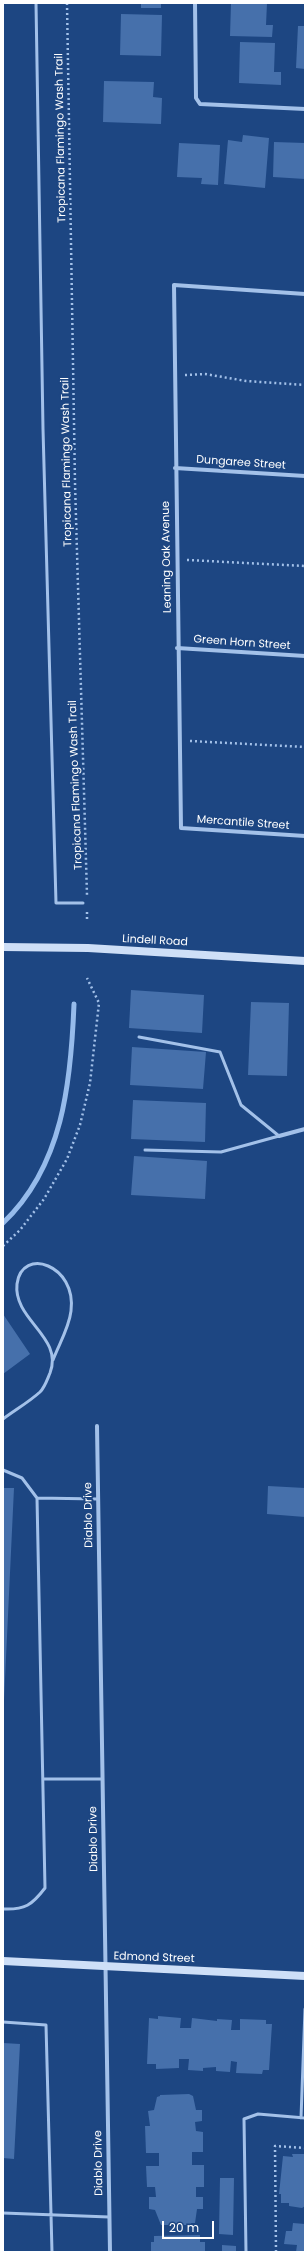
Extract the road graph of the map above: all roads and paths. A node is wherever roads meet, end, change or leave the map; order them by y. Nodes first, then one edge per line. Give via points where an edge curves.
1 (36, 3) edge
2 (67, 3) edge
3 (195, 3) edge
4 (305, 109) edge
5 (305, 294) edge
6 (175, 376) junction
7 (305, 385) edge
8 (175, 468) junction
9 (305, 476) edge
10 (176, 560) junction
11 (305, 566) edge
12 (177, 648) junction
13 (305, 656) edge
14 (179, 740) junction
15 (305, 747) edge
16 (181, 828) joint
17 (305, 836) edge
18 (87, 899) dead end
19 (83, 903) dead end
20 (87, 906) dead end
21 (87, 920) dead end
22 (3, 947) edge
23 (305, 961) edge
24 (87, 978) dead end
25 (139, 1037) dead end
26 (305, 1129) edge
27 (279, 1136) junction
28 (145, 1150) dead end
29 (3, 1246) edge
30 (53, 1360) junction
31 (3, 1419) edge
32 (97, 1426) dead end
33 (3, 1470) edge
34 (37, 1498) junction
35 (98, 1499) junction
36 (44, 1779) junction
37 (102, 1779) junction
38 (3, 1909) edge
39 (3, 1961) edge
40 (105, 1967) junction
41 (305, 1976) edge
42 (305, 2009) edge
43 (3, 2022) edge
44 (301, 2118) junction
45 (305, 2118) edge
46 (305, 2148) edge
47 (3, 2213) edge
48 (52, 2215) junction
49 (109, 2218) junction
50 (52, 2252) edge
51 (110, 2252) edge
52 (246, 2252) edge
53 (276, 2252) edge

1 - 19 lane via 43,429 56,903
2 - 18 path, Tropicana Flamingo Wash Trail via 74,475
3 - 4 street via 196,98 200,104
5 - 6 street, Leaning Oak Avenue via 174,285
6 - 7 path via 205,374 246,381
6 - 8 street, Leaning Oak Avenue
8 - 9 street, Dungaree Street
8 - 10 street, Leaning Oak Avenue
10 - 11 path
10 - 12 street, Leaning Oak Avenue
12 - 13 street, Green Horn Street
12 - 14 street, Leaning Oak Avenue
14 - 15 path
14 - 16 street, Leaning Oak Avenue
16 - 17 street, Mercantile Street
20 - 21 path
22 - 23 street, Lindell Road via 104,949
24 - 29 path via 99,1003 90,1082 80,1125 67,1160 44,1199 20,1230
25 - 27 lane via 220,1052 241,1106
26 - 27 street
27 - 28 lane via 221,1152
30 - 30 lane via 49,1344 30,1320 17,1293 18,1277 30,1265 52,1266 62,1275 68,1288 71,1302 69,1320
30 - 31 lane via 48,1379 41,1391
32 - 35 street, Diablo Drive
33 - 34 lane via 22,1478
34 - 35 lane
34 - 36 lane
35 - 37 street, Diablo Drive
36 - 37 lane
36 - 38 lane via 46,1888 35,1902 18,1910
37 - 40 street, Diablo Drive
39 - 40 street, Edmond Street
40 - 41 street, Edmond Street
40 - 49 street, Diablo Drive
42 - 44 lane
43 - 48 lane via 46,2024
44 - 45 lane
44 - 52 lane via 258,2114 244,2119
46 - 53 path via 275,2146
47 - 48 lane
48 - 49 lane
48 - 50 lane
49 - 51 street, Diablo Drive

